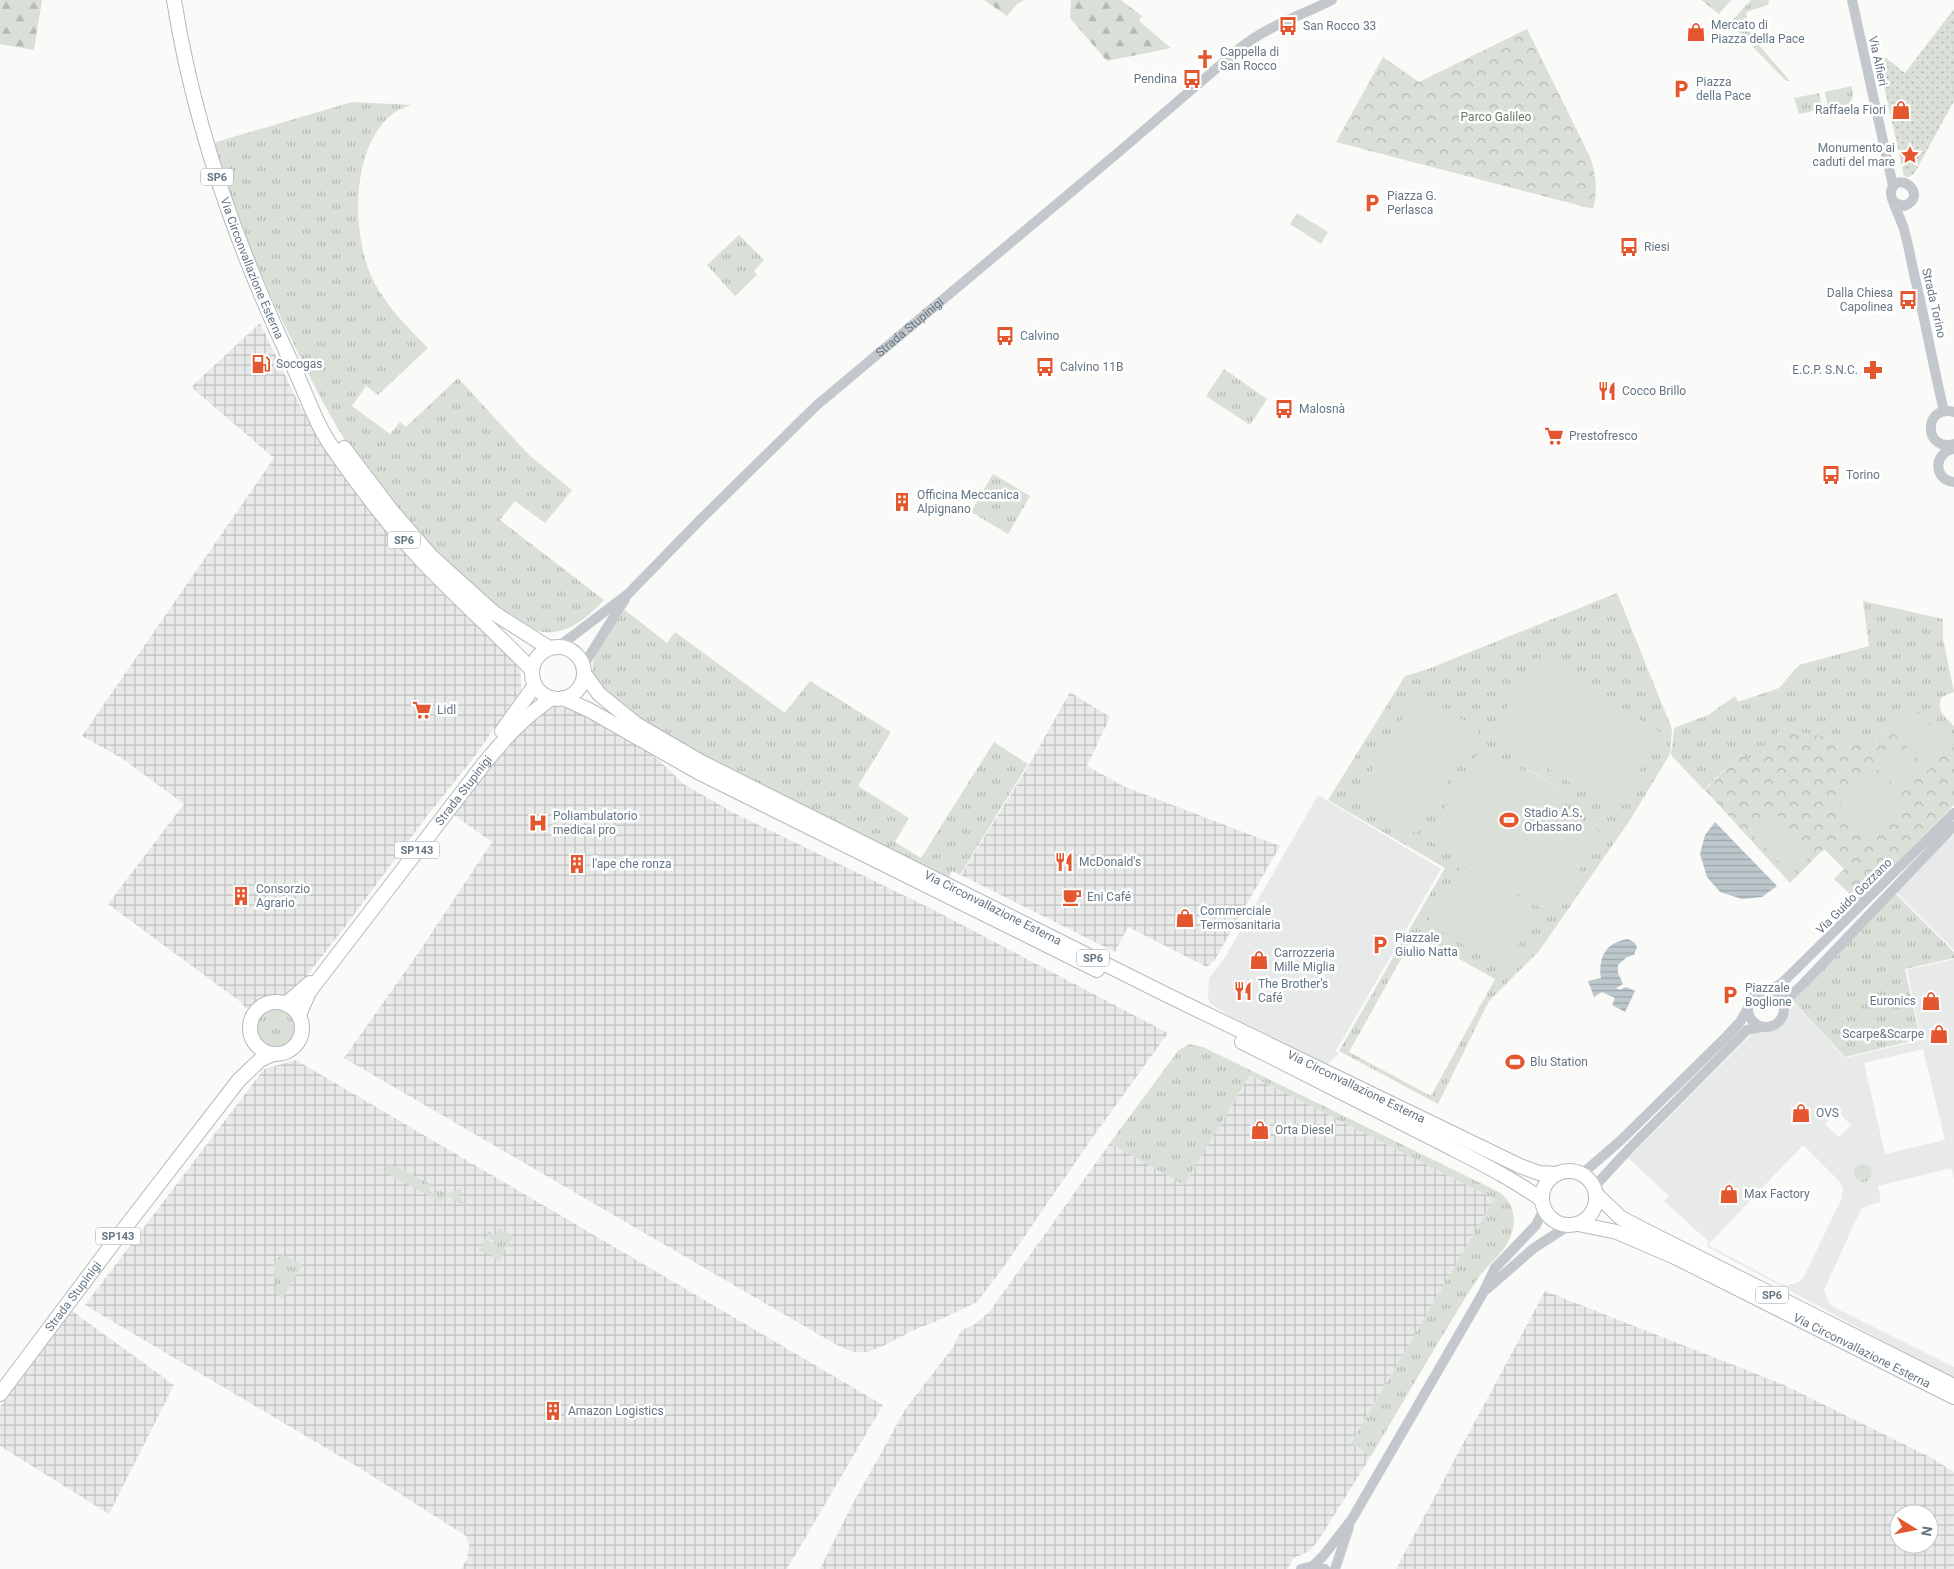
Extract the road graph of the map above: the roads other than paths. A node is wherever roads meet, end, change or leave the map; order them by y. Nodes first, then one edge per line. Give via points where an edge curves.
1 (174, 0) edge
2 (1332, 0) edge
3 (1852, 0) edge
4 (1893, 186) junction
5 (1895, 204) junction
6 (1908, 204) junction
7 (1904, 230) junction
8 (304, 388) junction
9 (1949, 412) edge
10 (1954, 444) edge
11 (1943, 449) junction
12 (1954, 450) edge
13 (1954, 482) edge
14 (628, 594) junction
15 (554, 647) junction
16 (583, 669) junction
17 (532, 670) junction
18 (535, 685) junction
19 (558, 698) junction
20 (1954, 813) edge
21 (1954, 826) edge
22 (1768, 991) junction
23 (1783, 1003) junction
24 (286, 1004) junction
25 (1748, 1008) junction
26 (299, 1015) junction
27 (1761, 1026) junction
28 (253, 1040) junction
29 (273, 1054) junction
30 (239, 1080) junction
31 (1557, 1174) junction
32 (1582, 1174) junction
33 (1595, 1191) junction
34 (1543, 1205) junction
35 (1573, 1225) junction
36 (1482, 1293) junction
37 (0, 1394) edge
38 (1952, 1394) edge
39 (1352, 1519) junction
40 (1313, 1566) junction
41 (1301, 1569) edge
42 (1324, 1569) edge
43 (1335, 1569) edge

1 - 8 main road, Via Circonvallazione Esterna / SP6 via 196,106 230,216 274,326
2 - 14 street, Strada Stupinigi via 1252,38 817,405
3 - 4 street, Via Alfieri
4 - 5 street via 1890,195
4 - 6 street via 1903,182 1911,187 1913,196
5 - 6 street
5 - 7 street, Strada Torino
6 - 7 street, Strada Torino
7 - 9 street, Strada Torino
8 - 15 main road, Via Circonvallazione Esterna / SP6 via 338,440 432,558 494,613
8 - 17 main road, Via Circonvallazione Esterna / SP6 via 331,446 385,519 426,565
9 - 11 street via 1936,415 1931,425 1933,438
10 - 11 street
11 - 12 street
11 - 13 street via 1938,470 1944,479
14 - 15 street, Strada Stupinigi
14 - 16 street, Strada Stupinigi
15 - 16 main road, Via Circonvallazione Esterna / SP6 via 574,652
15 - 17 main road via 537,657
16 - 19 main road via 578,689
16 - 31 main road, Via Circonvallazione Esterna / SP6 via 599,694 636,724 701,762 1383,1102 1520,1166 1539,1173
17 - 18 main road
18 - 19 main road, Via Circonvallazione Esterna / SP6 via 539,691
18 - 24 main road, Strada Stupinigi / SP143 via 306,988
19 - 26 main road, Strada Stupinigi / SP143 via 530,713 483,765 309,992
19 - 34 main road, Via Circonvallazione Esterna / SP6 via 591,711 698,772 783,815 1379,1110 1521,1185
20 - 22 street, Via Guido Gozzano via 1803,964
21 - 23 street, Via Guido Gozzano
22 - 23 street
22 - 25 street via 1751,998
23 - 27 street via 1781,1019 1772,1026
24 - 26 main road
24 - 28 main road, Strada Stupinigi via 272,1002 255,1013 250,1026
25 - 27 street via 1751,1020
25 - 32 street via 1740,1022 1620,1141
26 - 29 main road, Strada Stupinigi via 302,1027 298,1042 285,1052
27 - 33 street via 1747,1030 1630,1148
28 - 29 main road via 258,1047
28 - 30 main road, Strada Stupinigi / SP143
29 - 30 main road, Strada Stupinigi / SP143 via 260,1060
30 - 37 main road, Strada Stupinigi / SP143
31 - 32 main road, Via Circonvallazione Esterna / SP6 via 1574,1171
31 - 34 main road via 1546,1184
32 - 33 main road, Via Circonvallazione Esterna / SP6 via 1590,1180
33 - 35 main road via 1595,1209 1585,1221
33 - 38 main road, Via Circonvallazione Esterna / SP6 via 1621,1218
34 - 35 main road, Via Circonvallazione Esterna / SP6 via 1553,1221
34 - 36 street via 1536,1225 1499,1263
35 - 36 street via 1534,1248
35 - 38 main road, Via Circonvallazione Esterna / SP6 via 1617,1232 1675,1257
36 - 39 street
39 - 40 street
39 - 43 street
40 - 41 street
40 - 42 street

